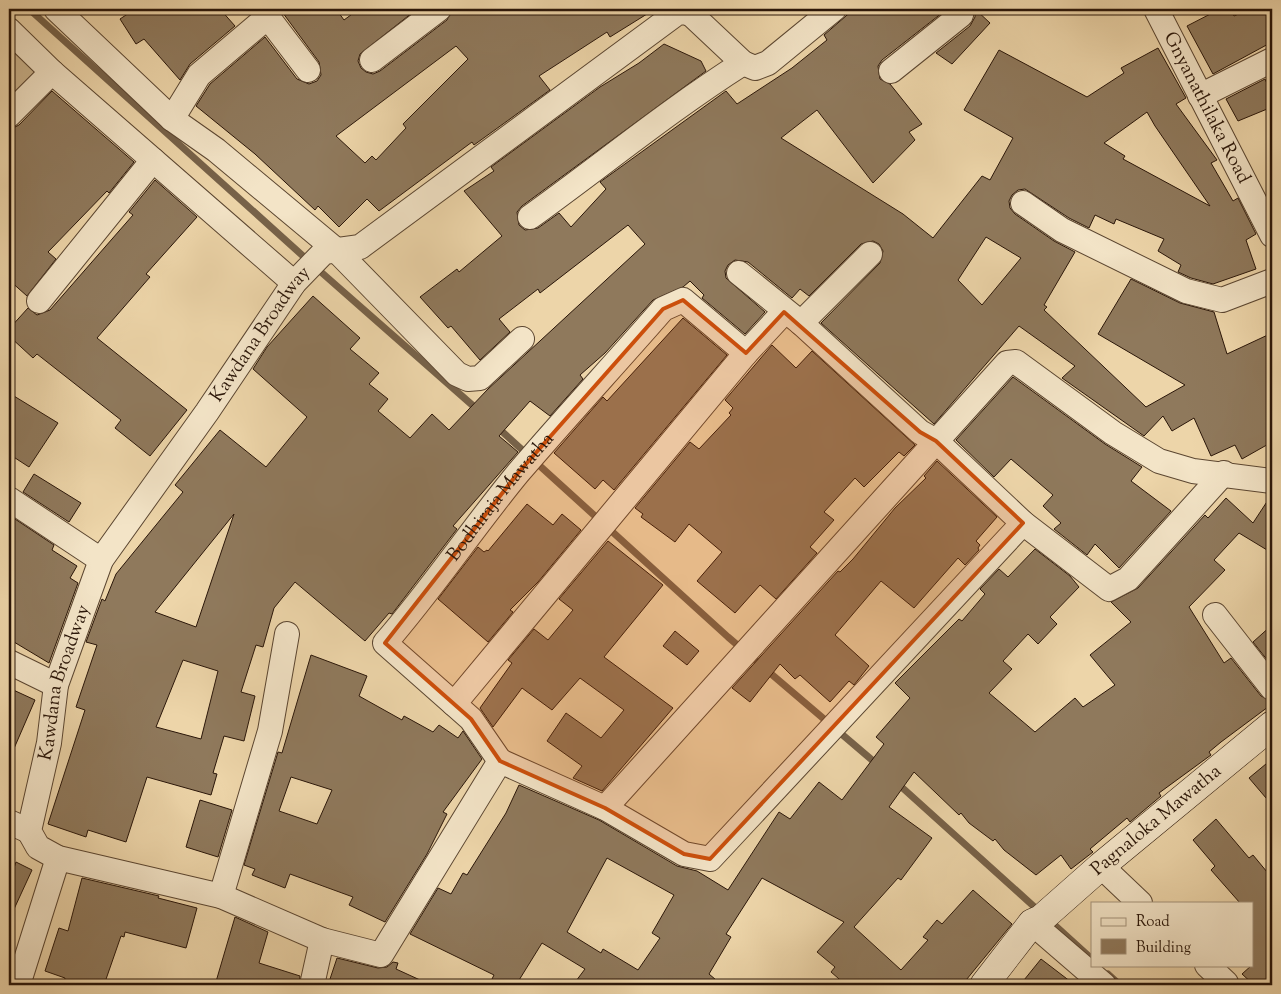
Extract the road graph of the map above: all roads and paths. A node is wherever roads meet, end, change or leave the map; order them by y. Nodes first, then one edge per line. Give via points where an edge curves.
1 (56, 9) edge
2 (439, 9) edge
3 (834, 9) edge
4 (962, 9) edge
5 (1156, 9) edge
6 (9, 30) edge
7 (372, 60) dead end
8 (1272, 60) edge
9 (743, 63) junction
10 (308, 70) dead end
11 (891, 71) dead end
12 (52, 72) junction
13 (1200, 96) junction
14 (9, 115) edge
15 (172, 119) junction
16 (153, 160) junction
17 (1023, 203) dead end
18 (530, 217) dead end
19 (1272, 235) edge
20 (330, 251) junction
21 (870, 254) dead end
22 (739, 273) dead end
23 (300, 277) junction
24 (1272, 282) edge
25 (39, 301) dead end
26 (793, 317) junction
27 (522, 339) dead end
28 (746, 353) junction
29 (936, 441) junction
30 (1224, 473) junction
31 (1272, 481) edge
32 (9, 499) edge
33 (1023, 523) junction
34 (102, 560) junction
35 (1215, 614) dead end
36 (287, 634) dead end
37 (9, 662) edge
38 (56, 685) junction
39 (1272, 688) edge
40 (454, 704) junction
41 (1272, 726) edge
42 (500, 761) junction
43 (605, 808) junction
44 (19, 826) edge
45 (58, 858) junction
46 (1101, 866) junction
47 (221, 896) junction
48 (1139, 902) edge
49 (1036, 921) junction
50 (322, 940) junction
51 (1208, 966) edge
52 (15, 983) edge
53 (1226, 983) dead end
54 (312, 985) edge
55 (984, 985) edge
56 (1104, 985) edge

1 - 15 street
2 - 7 street
3 - 9 street via 768,63 755,68
4 - 11 street via 961,15
5 - 13 street, Gnyanathilaka Road
6 - 12 street
8 - 13 street
9 - 18 street via 689,97
9 - 20 street via 692,15 677,13 360,247
10 - 15 street via 270,20 264,20 200,75
12 - 14 street
12 - 16 street
13 - 19 street, Gnyanathilaka Road
15 - 20 street via 216,150
16 - 23 street
16 - 25 street
17 - 24 street via 1062,230 1186,292 1222,300
20 - 23 street, Kawdana Broadway
20 - 27 street via 457,374 468,380 480,378
21 - 26 street
22 - 26 street
23 - 34 street, Kawdana Broadway
26 - 28 street
26 - 29 street via 885,402 920,432
28 - 40 street
28 - 40 street, Bodhiraja Mawatha via 684,300 664,308 518,473 419,604 385,643
29 - 30 street via 1007,363 1016,362 1113,433 1159,462
29 - 33 street
29 - 43 street
30 - 31 street
30 - 33 street via 1128,579 1109,589
32 - 34 street
33 - 43 street via 710,859 684,854
34 - 38 street, Kawdana Broadway
35 - 39 street
36 - 47 street via 270,731
37 - 38 street
38 - 44 street, Kawdana Broadway via 49,742
40 - 42 street, Bodhiraja Mawatha via 471,719
41 - 46 street, Pagnaloka Mawatha
42 - 43 street
42 - 50 street, Kawdana Broadway via 381,955
44 - 45 street, Kawdana Broadway via 38,847
45 - 47 street, Kawdana Broadway
45 - 52 street
46 - 48 street
46 - 49 street, Pagnaloka Mawatha
47 - 50 street, Kawdana Broadway
49 - 55 street, Pagnaloka Mawatha
49 - 56 street
50 - 54 street
51 - 53 street

